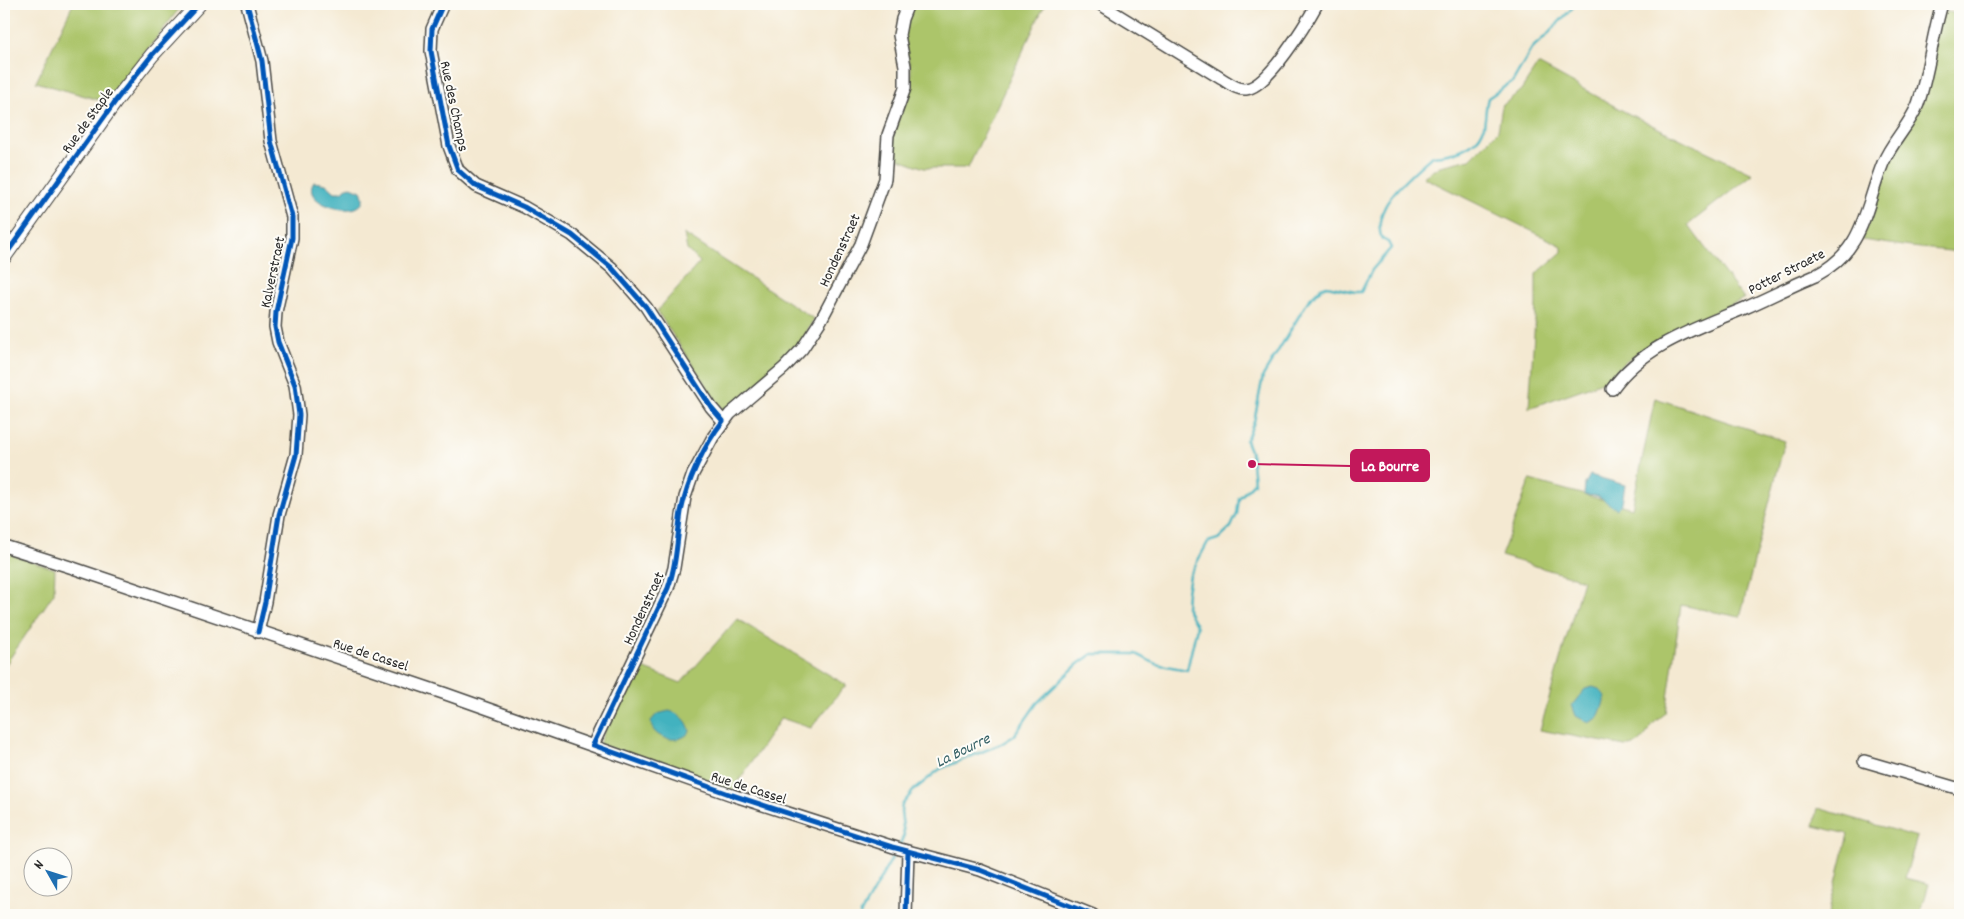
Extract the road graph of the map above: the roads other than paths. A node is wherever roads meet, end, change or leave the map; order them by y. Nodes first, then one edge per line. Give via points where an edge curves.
1 (199, 4) edge
2 (247, 4) edge
3 (442, 4) edge
4 (908, 4) edge
5 (1100, 4) edge
6 (1317, 4) edge
7 (1942, 4) edge
8 (4, 257) edge
9 (1612, 389) dead end
10 (723, 421) junction
11 (4, 546) edge
12 (258, 632) junction
13 (592, 745) junction
14 (1864, 761) dead end
15 (1960, 789) edge
16 (900, 849) junction
17 (906, 915) edge
18 (1093, 915) edge

1 - 8 main road, Rue de Staple via 121,93
2 - 12 street, Kalverstraet via 262,62 271,141 292,217 292,238 275,327 295,385 299,414 296,455 280,515
3 - 10 street, Rue des Champs via 432,29 431,51 449,146 458,170 476,186 524,207 572,235 612,268 642,302
4 - 10 street, Hondenstraet via 899,35 905,88 888,136 885,179 858,250 818,326 802,349
5 - 6 street via 1243,89 1254,86 1271,70 1298,38
7 - 9 street, Potter Straete via 1917,106 1887,153 1865,220 1847,252 1833,266 1815,276 1658,348 1628,369
10 - 13 street, Hondenstraet via 688,488 668,588
11 - 12 street, Rue de Cassel
12 - 13 street, Rue de Cassel
13 - 16 street, Rue de Cassel via 732,795
14 - 15 street
16 - 17 street
16 - 18 street, Rue de Cassel via 989,874

